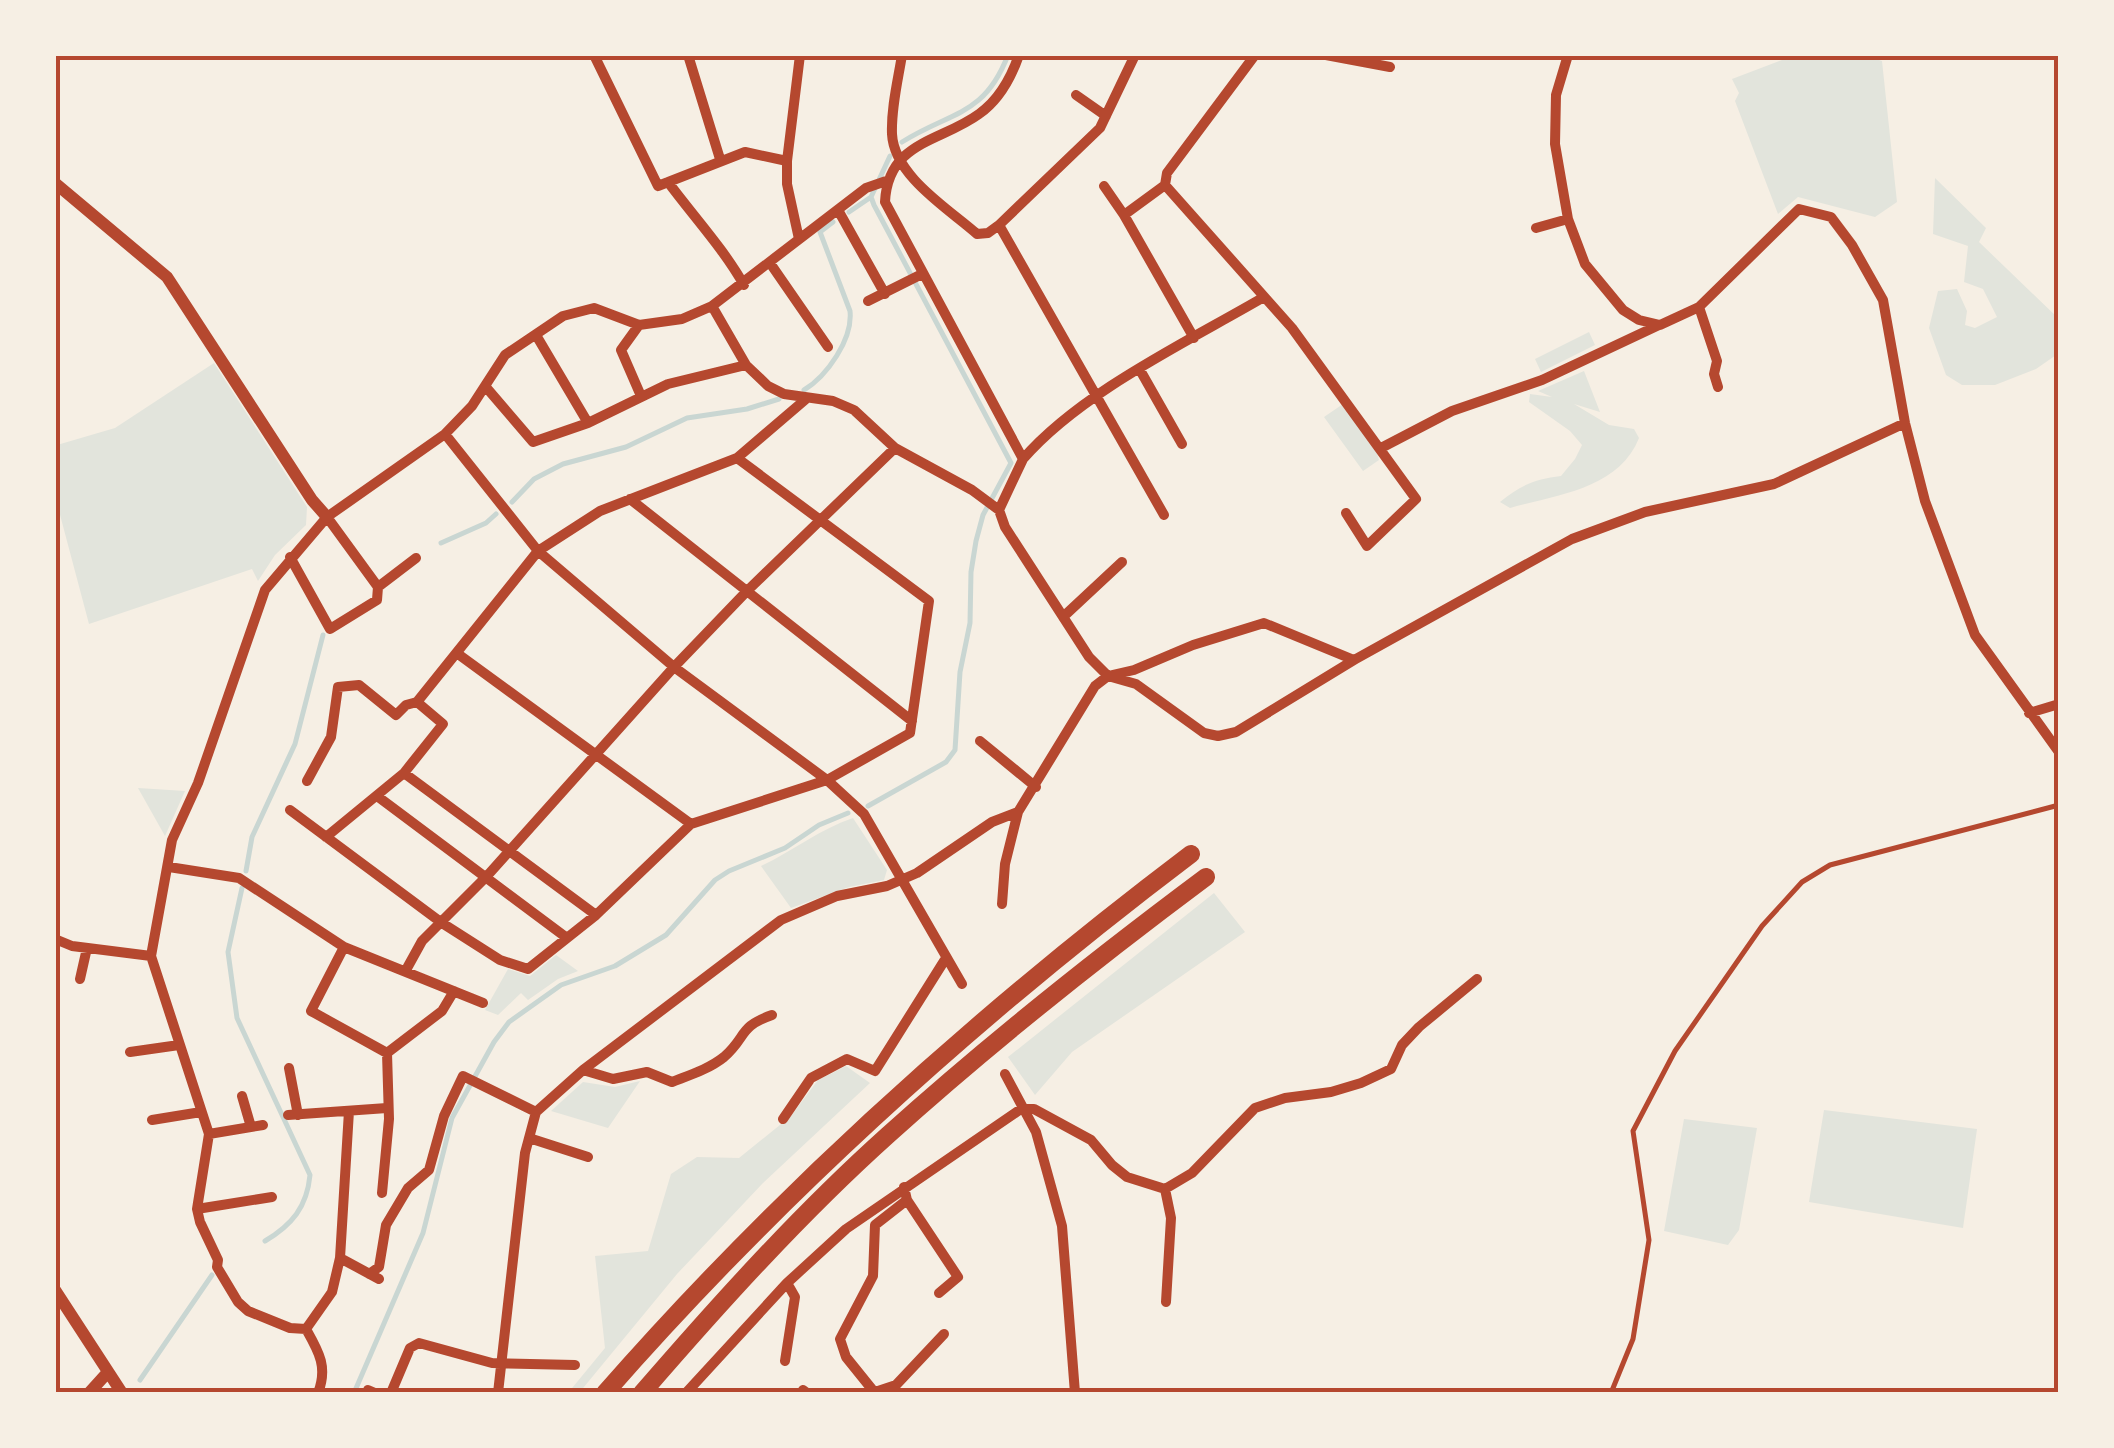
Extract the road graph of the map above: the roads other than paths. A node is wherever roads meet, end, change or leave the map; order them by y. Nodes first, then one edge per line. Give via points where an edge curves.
1 (594, 55) edge
2 (688, 55) edge
3 (800, 55) edge
4 (902, 55) edge
5 (1019, 55) edge
6 (1135, 55) edge
7 (1255, 55) edge
8 (1326, 55) edge
9 (1568, 55) edge
10 (1370, 59) edge
11 (1390, 67) dead end
12 (1076, 95) dead end
13 (1106, 116) junction
14 (720, 159) junction
15 (787, 161) junction
16 (901, 161) junction
17 (668, 182) junction
18 (881, 182) junction
19 (55, 183) edge
20 (1165, 185) junction
21 (1104, 186) dead end
22 (838, 210) junction
23 (1124, 216) junction
24 (1568, 219) junction
25 (1000, 225) junction
26 (1536, 228) dead end
27 (798, 239) junction
28 (770, 263) junction
29 (920, 275) junction
30 (744, 285) junction
31 (885, 294) junction
32 (1264, 297) junction
33 (868, 301) dead end
34 (712, 306) junction
35 (1700, 307) junction
36 (639, 325) junction
37 (1660, 325) junction
38 (536, 334) junction
39 (1194, 338) junction
40 (828, 347) dead end
41 (746, 366) junction
42 (1140, 370) junction
43 (485, 386) junction
44 (1718, 387) dead end
45 (641, 396) junction
46 (1096, 397) junction
47 (806, 399) junction
48 (1905, 422) junction
49 (588, 423) junction
50 (445, 434) junction
51 (1182, 444) dead end
52 (895, 448) junction
53 (1382, 448) junction
54 (737, 458) junction
55 (1022, 459) junction
56 (630, 499) junction
57 (992, 506) junction
58 (1346, 513) dead end
59 (1164, 514) dead end
60 (327, 516) junction
61 (818, 520) junction
62 (538, 551) junction
63 (290, 557) junction
64 (416, 558) dead end
65 (1122, 562) dead end
66 (378, 587) junction
67 (747, 591) junction
68 (1063, 618) junction
69 (458, 654) junction
70 (1354, 660) junction
71 (674, 668) junction
72 (1108, 676) junction
73 (417, 702) junction
74 (2059, 704) edge
75 (2029, 713) junction
76 (912, 721) junction
77 (980, 741) dead end
78 (2059, 752) edge
79 (596, 755) junction
80 (404, 773) junction
81 (827, 780) junction
82 (307, 782) dead end
83 (1036, 787) junction
84 (376, 796) junction
85 (2059, 806) edge
86 (290, 810) dead end
87 (1018, 812) junction
88 (691, 824) junction
89 (326, 837) junction
90 (510, 850) junction
91 (1191, 854) dead end
92 (168, 867) junction
93 (486, 876) junction
94 (1206, 877) dead end
95 (902, 879) junction
96 (1002, 904) dead end
97 (596, 915) junction
98 (442, 923) junction
99 (567, 938) junction
100 (55, 940) edge
101 (344, 947) junction
102 (87, 948) junction
103 (151, 956) junction
104 (946, 958) junction
105 (406, 970) junction
106 (80, 978) dead end
107 (1477, 979) dead end
108 (962, 984) dead end
109 (454, 991) junction
110 (484, 1003) dead end
111 (772, 1015) dead end
112 (179, 1045) junction
113 (130, 1052) dead end
114 (388, 1052) junction
115 (289, 1068) dead end
116 (583, 1070) junction
117 (1005, 1074) dead end
118 (242, 1096) dead end
119 (387, 1108) junction
120 (1021, 1108) junction
121 (349, 1111) junction
122 (201, 1112) junction
123 (536, 1112) junction
124 (783, 1119) dead end
125 (152, 1120) dead end
126 (209, 1134) junction
127 (529, 1138) junction
128 (588, 1157) dead end
129 (904, 1186) junction
130 (1166, 1189) junction
131 (382, 1192) dead end
132 (272, 1198) dead end
133 (907, 1200) junction
134 (198, 1209) junction
135 (340, 1258) junction
136 (788, 1283) junction
137 (55, 1290) edge
138 (939, 1293) dead end
139 (1166, 1302) dead end
140 (306, 1329) junction
141 (944, 1334) dead end
142 (785, 1361) dead end
143 (502, 1363) junction
144 (575, 1365) dead end
145 (108, 1372) junction
146 (876, 1392) edge
147 (89, 1393) edge
148 (122, 1393) edge
149 (318, 1393) edge
150 (391, 1393) edge
151 (498, 1393) edge
152 (605, 1393) edge
153 (642, 1393) edge
154 (686, 1393) edge
155 (1074, 1393) edge
156 (1611, 1393) edge

1 - 17 street via 658,186
2 - 14 street
3 - 15 street
4 - 16 street via 892,134
5 - 16 street via 1009,80 982,112 923,140
6 - 13 street
7 - 20 street via 1167,173
8 - 10 street
9 - 24 street via 1556,95 1555,144
10 - 11 street
12 - 13 street
13 - 25 street
14 - 15 street via 746,152
14 - 17 street
15 - 27 street
16 - 18 street
16 - 25 street via 977,234
17 - 30 street
18 - 22 street
18 - 29 street
19 - 60 street via 167,277
20 - 23 street
20 - 32 street
21 - 23 street
22 - 27 street
22 - 31 street
23 - 39 street
24 - 26 street
24 - 37 street via 1585,264 1623,310
25 - 46 street
27 - 28 street
28 - 30 street
28 - 40 street
29 - 31 street
29 - 55 street
30 - 34 street
31 - 33 street
32 - 39 street
32 - 53 street
34 - 36 street via 682,319
34 - 41 street
35 - 37 street
35 - 44 street
35 - 48 street via 1798,209 1831,217 1884,300
36 - 38 street via 594,308 562,316
36 - 45 street via 621,350
37 - 53 street via 1542,380 1452,411
38 - 43 street via 505,356
38 - 49 street
39 - 42 street
41 - 45 street
41 - 47 street via 768,386
42 - 46 street
42 - 51 street
43 - 49 street via 533,442
43 - 50 street
45 - 49 street
46 - 55 street
46 - 59 street
47 - 52 street via 854,410
47 - 54 street
48 - 70 street via 1774,484 1645,512 1572,539
48 - 75 street via 1924,501 1975,634
50 - 60 street
50 - 62 street
52 - 57 street
52 - 61 street
53 - 58 street via 1416,499 1367,546
54 - 56 street
54 - 61 street
55 - 57 street
56 - 62 street
56 - 67 street
57 - 68 street
60 - 63 street
60 - 66 street
61 - 67 street
61 - 76 street via 929,600
62 - 69 street
62 - 71 street
63 - 66 street via 330,629 377,600
63 - 92 street via 266,590 172,840
64 - 66 street
65 - 68 street
67 - 71 street
67 - 76 street
68 - 72 street
69 - 73 street
69 - 79 street
70 - 72 street via 1264,623
70 - 72 street via 1236,732 1218,736 1136,684
71 - 79 street
71 - 81 street
72 - 83 street via 1094,686
73 - 80 street via 444,724
73 - 82 street via 396,714 358,685 338,687 331,738
74 - 75 street
75 - 78 street
76 - 81 street via 910,733
77 - 83 street
79 - 88 street
79 - 90 street
80 - 84 street
80 - 90 street
81 - 88 street
81 - 95 street via 864,814
83 - 87 street
84 - 89 street
84 - 93 street
85 - 156 lane via 1830,865 1802,882 1762,926 1675,1051 1634,1131 1648,1240 1633,1339
86 - 89 street
87 - 95 street
87 - 96 street
88 - 97 street
89 - 98 street
90 - 93 street
90 - 97 street
91 - 152 highway via 1003,1001 867,1122 683,1305
92 - 101 street via 239,878
92 - 103 street
93 - 98 street
93 - 99 street
94 - 153 highway via 1019,1022 885,1137
95 - 104 street
95 - 116 street via 782,920
97 - 99 street
98 - 99 street via 500,960 528,969
98 - 105 street
100 - 102 street
101 - 105 street
101 - 114 street via 311,1011
102 - 103 street
102 - 106 street
103 - 112 street
104 - 108 street
104 - 124 street via 874,1071 847,1059 811,1078
105 - 109 street
107 - 130 street via 1419,1027 1390,1069 1361,1084 1256,1108
109 - 110 street
109 - 114 street via 442,1010
111 - 116 street via 750,1023 713,1065 672,1082 647,1072 613,1078
112 - 113 street
112 - 122 street
114 - 119 street
115 - 121 street via 293,1115
116 - 123 street
117 - 120 street
118 - 126 street via 257,1126
119 - 121 street
119 - 131 street
120 - 129 street
120 - 130 street via 1091,1140 1127,1177
120 - 155 street via 1036,1132 1062,1226
121 - 135 street
122 - 125 street
122 - 126 street
123 - 127 street
123 - 135 street via 464,1076 429,1170 408,1188 386,1225 374,1277
126 - 134 street
127 - 128 street
127 - 143 street
129 - 133 street
129 - 136 street
130 - 139 street
132 - 134 street
133 - 138 street via 958,1277
133 - 146 street via 875,1225 873,1276 840,1339 846,1358
134 - 140 street via 238,1302
135 - 140 street via 332,1292
136 - 142 street via 795,1298
136 - 154 street
137 - 145 street
140 - 149 street via 325,1372
141 - 146 street via 896,1385
143 - 144 street
143 - 150 street via 419,1343 410,1348
143 - 151 street
145 - 147 street
145 - 148 street

